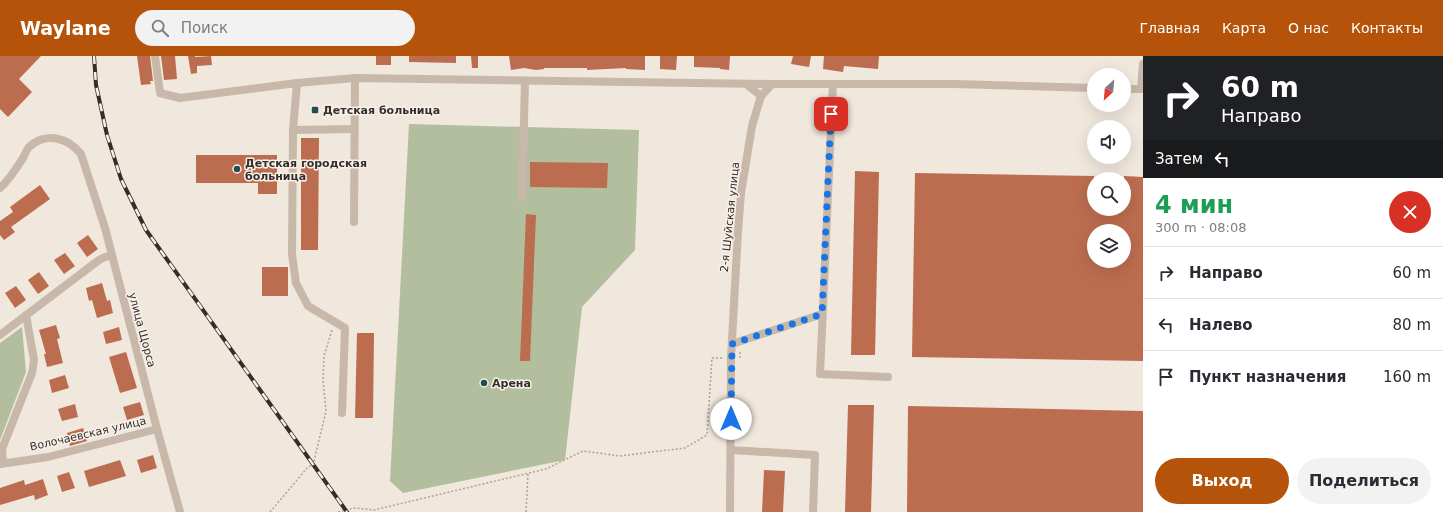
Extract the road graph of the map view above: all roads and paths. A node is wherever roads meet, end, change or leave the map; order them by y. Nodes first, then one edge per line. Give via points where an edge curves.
1 (155, 56) edge
2 (1143, 64) edge
3 (355, 78) junction
4 (525, 81) junction
5 (297, 82) junction
6 (746, 84) junction
7 (772, 84) junction
8 (833, 84) junction
9 (1087, 88) edge
10 (1131, 89) edge
11 (1142, 89) edge
12 (761, 96) junction
13 (354, 129) junction
14 (293, 130) junction
15 (0, 188) edge
16 (522, 198) dead end
17 (354, 222) dead end
18 (112, 256) junction
19 (822, 314) junction
20 (26, 315) junction
21 (334, 322) junction
22 (0, 335) edge
23 (740, 341) junction
24 (732, 344) junction
25 (731, 358) junction
26 (888, 377) dead end
27 (342, 413) dead end
28 (157, 428) junction
29 (731, 450) junction
30 (1, 463) edge
31 (528, 474) junction
32 (180, 512) edge
33 (270, 512) edge
34 (338, 512) edge
35 (526, 512) edge
36 (730, 512) edge
37 (813, 512) edge

1 - 5 street via 160,93 180,98
2 - 11 street
3 - 4 street
3 - 5 street
3 - 13 street
4 - 6 street
4 - 16 street
5 - 14 street
6 - 7 street
6 - 12 street
7 - 8 street
7 - 12 street, 2-я Шуйская улица
8 - 9 street
8 - 19 street
10 - 11 street
12 - 24 street, 2-я Шуйская улица via 752,126 741,193
13 - 14 street
13 - 17 street
14 - 21 street via 292,254 296,283 308,306
15 - 18 street, улица Щорса via 12,175 29,147 37,142 58,138 72,145 81,154
18 - 20 street via 98,260
18 - 28 street, улица Щорса
19 - 23 street
19 - 26 street via 820,374
20 - 22 street
20 - 30 street via 34,360 32,373 2,449
21 - 27 street via 345,328
21 - 33 path via 324,356 326,411 313,465 308,467
23 - 24 street
23 - 25 path via 740,357
24 - 25 street, 2-я Шуйская улица
25 - 29 street, 2-я Шуйская улица
25 - 31 path via 712,358 707,435 685,448 620,456 583,451 546,469
28 - 30 street, Волочаевская улица via 48,457
28 - 32 street, улица Щорса
29 - 36 street, 2-я Шуйская улица
29 - 37 street via 815,455
31 - 34 path via 374,510 356,508
31 - 35 path

